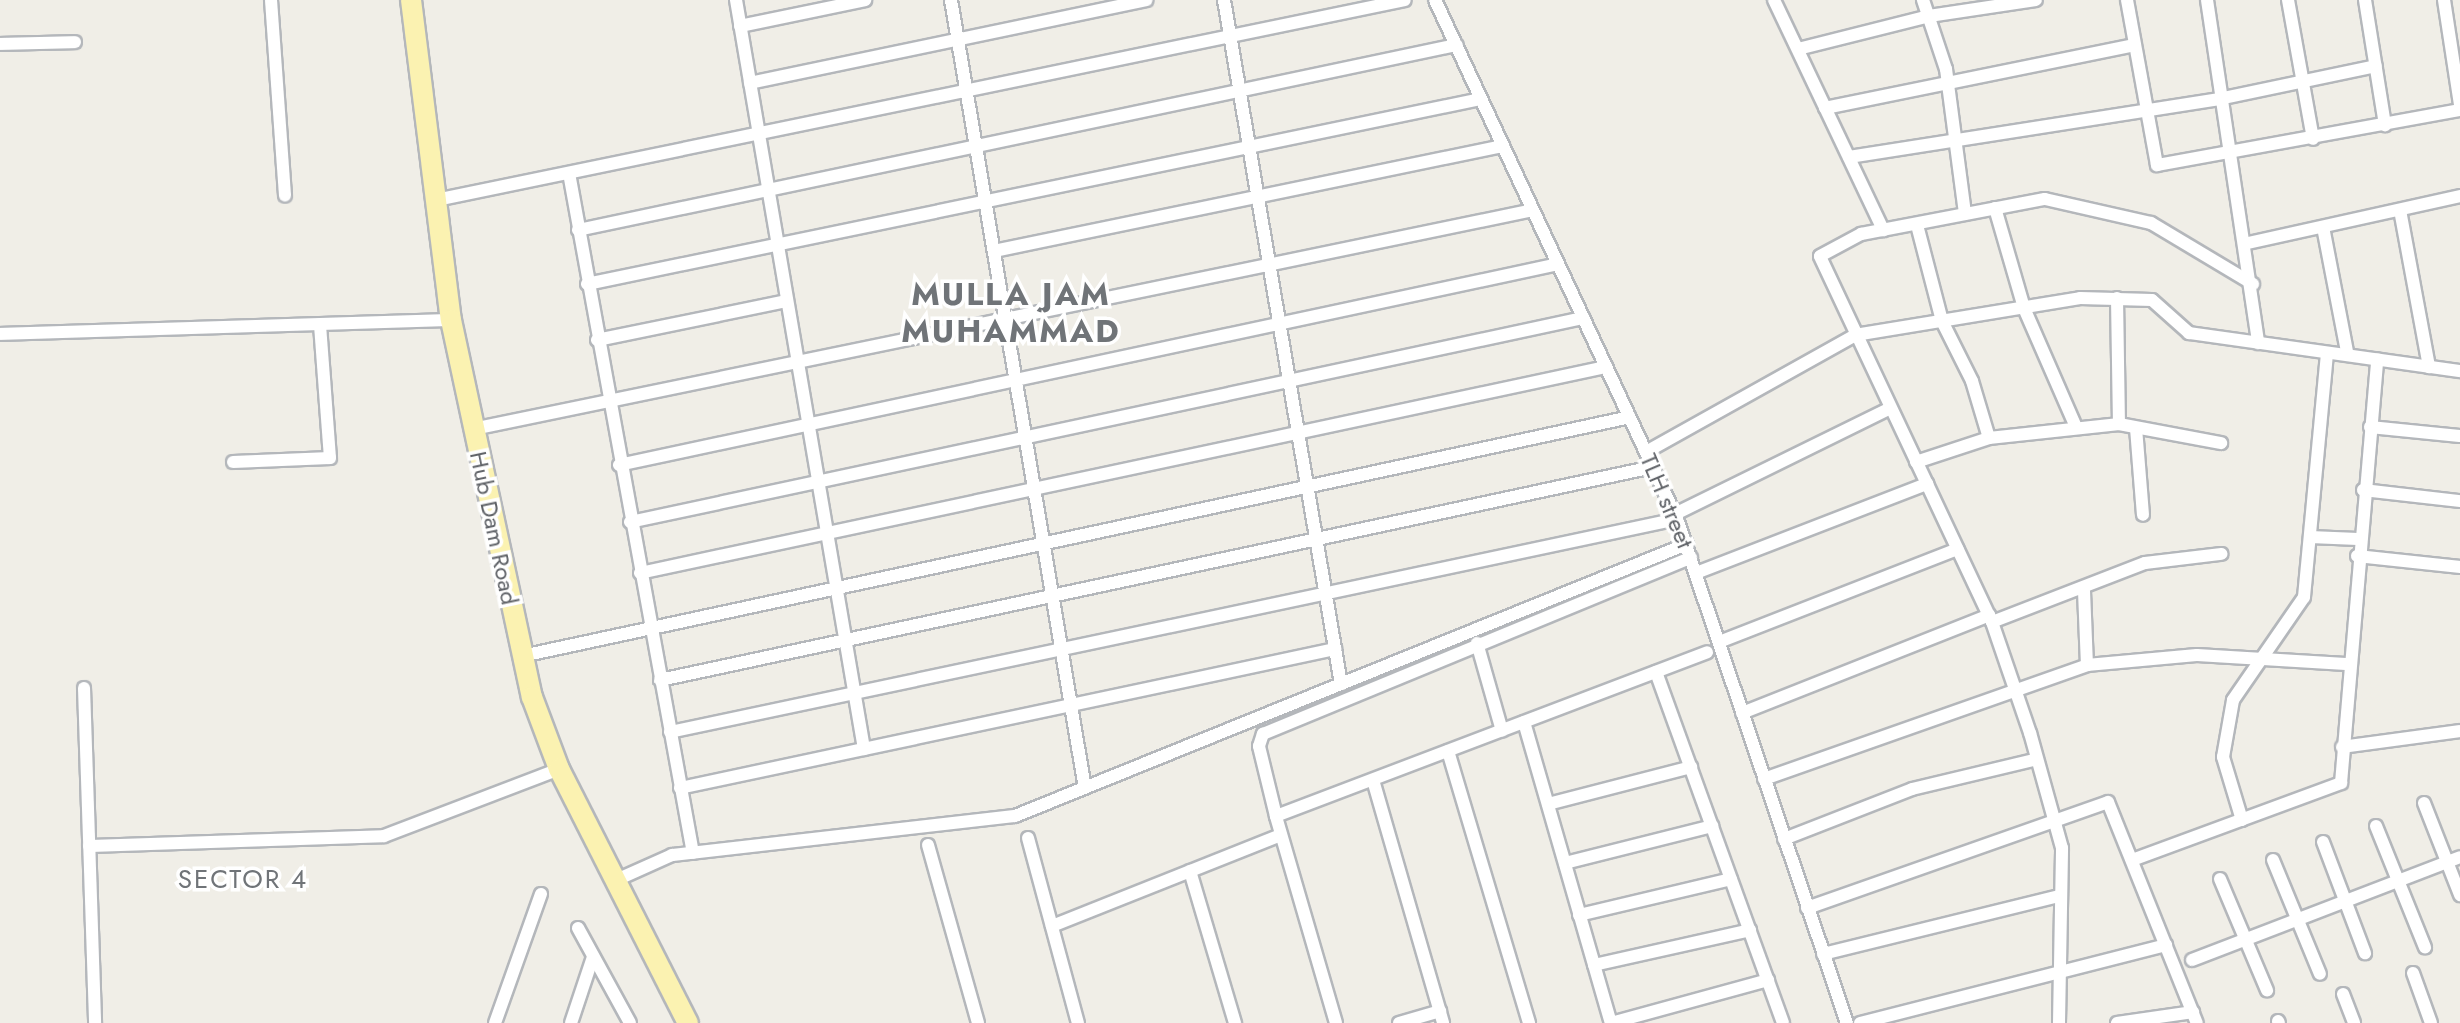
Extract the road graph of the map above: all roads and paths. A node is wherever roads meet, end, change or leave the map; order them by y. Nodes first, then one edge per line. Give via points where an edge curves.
1 (271, 0) edge
2 (411, 0) edge
3 (736, 0) edge
4 (865, 0) edge
5 (951, 0) edge
6 (1146, 0) edge
7 (1224, 0) edge
8 (1405, 0) edge
9 (1435, 0) edge
10 (1774, 0) edge
11 (1923, 0) edge
12 (2036, 0) edge
13 (2127, 0) edge
14 (2207, 0) edge
15 (2288, 0) edge
16 (2365, 0) edge
17 (2444, 0) edge
18 (1929, 16) junction
19 (740, 26) junction
20 (957, 39) junction
21 (1231, 39) junction
22 (75, 42) dead end
23 (0, 44) edge
24 (1457, 45) junction
25 (2135, 45) junction
26 (1798, 49) junction
27 (2376, 66) junction
28 (1947, 79) junction
29 (750, 83) junction
30 (2303, 84) junction
31 (1240, 91) junction
32 (967, 93) junction
33 (2224, 98) junction
34 (1480, 99) junction
35 (2460, 107) edge
36 (1825, 108) junction
37 (2147, 111) junction
38 (2385, 125) junction
39 (758, 134) junction
40 (1955, 137) junction
41 (2313, 139) junction
42 (1249, 146) junction
43 (1503, 146) junction
44 (976, 147) junction
45 (2233, 155) junction
46 (1849, 157) junction
47 (569, 173) junction
48 (768, 190) junction
49 (285, 196) dead end
50 (2460, 196) edge
51 (1256, 197) junction
52 (436, 200) junction
53 (985, 202) junction
54 (1995, 208) junction
55 (1533, 210) junction
56 (2400, 210) junction
57 (1965, 214) junction
58 (1917, 225) junction
59 (2323, 227) junction
60 (578, 230) junction
61 (1883, 230) junction
62 (2248, 243) junction
63 (777, 245) junction
64 (994, 251) junction
65 (1558, 264) junction
66 (1268, 265) junction
67 (587, 284) junction
68 (2253, 284) junction
69 (2117, 298) junction
70 (787, 301) junction
71 (2024, 308) junction
72 (1583, 318) junction
73 (1005, 319) junction
74 (451, 320) junction
75 (1942, 321) junction
76 (1279, 323) junction
77 (320, 324) junction
78 (0, 334) edge
79 (1855, 335) junction
80 (597, 340) junction
81 (2258, 343) junction
82 (2347, 352) junction
83 (2327, 353) junction
84 (2377, 360) junction
85 (797, 362) junction
86 (1606, 367) junction
87 (2429, 367) junction
88 (2460, 371) edge
89 (1288, 378) junction
90 (1015, 380) junction
91 (607, 401) junction
92 (1890, 408) junction
93 (1630, 417) junction
94 (808, 423) junction
95 (2119, 424) junction
96 (2076, 427) junction
97 (2370, 427) junction
98 (2136, 428) junction
99 (473, 429) junction
100 (1297, 432) junction
101 (2460, 436) edge
102 (1025, 437) junction
103 (1989, 438) junction
104 (2221, 443) dead end
105 (1646, 452) junction
106 (233, 462) dead end
107 (1916, 462) junction
108 (619, 465) junction
109 (1653, 467) junction
110 (817, 480) junction
111 (1306, 484) junction
112 (1927, 484) junction
113 (1034, 489) junction
114 (2363, 490) junction
115 (2460, 501) edge
116 (2143, 515) dead end
117 (1676, 517) junction
118 (630, 522) junction
119 (827, 533) junction
120 (2310, 537) junction
121 (2358, 539) junction
122 (1316, 541) junction
123 (1043, 543) junction
124 (1687, 544) junction
125 (1958, 549) junction
126 (2221, 554) dead end
127 (2357, 556) junction
128 (1691, 558) junction
129 (2460, 567) edge
130 (640, 573) junction
131 (1696, 573) junction
132 (836, 588) junction
133 (2084, 591) junction
134 (1052, 595) junction
135 (1326, 596) junction
136 (1991, 618) junction
137 (650, 629) junction
138 (845, 640) junction
139 (1719, 642) junction
140 (1477, 643) junction
141 (1335, 649) junction
142 (1062, 651) junction
143 (1707, 652) dead end
144 (522, 656) junction
145 (2264, 661) junction
146 (2346, 664) junction
147 (2087, 665) junction
148 (1656, 672) junction
149 (660, 680) junction
150 (1341, 684) junction
151 (2011, 686) junction
152 (84, 688) dead end
153 (855, 694) junction
154 (1070, 710) junction
155 (1742, 713) junction
156 (1524, 722) junction
157 (1502, 731) junction
158 (2460, 731) edge
159 (670, 732) junction
160 (2342, 747) junction
161 (864, 749) junction
162 (1448, 751) junction
163 (2034, 760) junction
164 (1691, 767) junction
165 (559, 769) junction
166 (1764, 779) junction
167 (1373, 780) junction
168 (680, 788) junction
169 (1085, 788) junction
170 (2424, 803) dead end
171 (1548, 804) junction
172 (1276, 816) junction
173 (2056, 818) junction
174 (2242, 820) junction
175 (1712, 826) junction
176 (2376, 826) dead end
177 (1281, 835) junction
178 (1028, 838) dead end
179 (1784, 839) junction
180 (2323, 842) dead end
181 (928, 845) dead end
182 (89, 846) junction
183 (693, 853) junction
184 (2460, 857) edge
185 (2132, 860) junction
186 (2273, 860) dead end
187 (2447, 862) junction
188 (1565, 863) junction
189 (1190, 871) junction
190 (1731, 879) junction
191 (2220, 879) dead end
192 (614, 881) junction
193 (2398, 881) junction
194 (541, 894) dead end
195 (2460, 895) edge
196 (2059, 896) junction
197 (2345, 901) junction
198 (1807, 908) junction
199 (1579, 915) junction
200 (2297, 919) junction
201 (1052, 926) junction
202 (578, 928) dead end
203 (1750, 930) junction
204 (2245, 939) junction
205 (2166, 945) junction
206 (2425, 947) dead end
207 (2365, 953) dead end
208 (1823, 954) junction
209 (593, 957) junction
210 (2192, 960) dead end
211 (1594, 965) junction
212 (2057, 969) junction
213 (2413, 973) dead end
214 (2320, 974) dead end
215 (1768, 980) junction
216 (2267, 990) dead end
217 (2343, 994) dead end
218 (1442, 1017) edge
219 (2195, 1018) edge
220 (95, 1023) edge
221 (495, 1023) edge
222 (571, 1023) edge
223 (630, 1023) edge
224 (688, 1023) edge
225 (978, 1023) edge
226 (1078, 1023) edge
227 (1235, 1023) edge
228 (1336, 1023) edge
229 (1399, 1023) edge
230 (1529, 1023) edge
231 (1611, 1023) edge
232 (1783, 1023) edge
233 (1847, 1023) edge
234 (1860, 1023) edge
235 (2059, 1023) edge
236 (2117, 1023) edge
237 (2354, 1023) edge
238 (2431, 1023) edge

1 - 49 street
2 - 52 main road, Hub Dam Road
3 - 19 street
4 - 19 street
5 - 20 street
6 - 20 street
7 - 21 street
8 - 21 street
9 - 24 street, TLH street
10 - 26 street
11 - 18 street
12 - 18 street
13 - 25 street
14 - 33 street
15 - 30 street
16 - 27 street
17 - 35 street
18 - 26 street
18 - 28 street
19 - 29 street
20 - 29 street
20 - 32 street
21 - 31 street
21 - 32 street
22 - 23 street
24 - 31 street
24 - 34 street, TLH street
25 - 28 street
25 - 37 street
26 - 36 street
27 - 30 street
27 - 38 street
28 - 36 street
28 - 40 street
29 - 39 street
30 - 33 street
30 - 41 street
31 - 42 street
31 - 44 street
32 - 39 street
32 - 44 street
33 - 37 street
33 - 45 street
34 - 42 street
34 - 43 street, TLH street
35 - 38 street
36 - 46 street
37 - 40 street
37 - 45 street via 2157,165
38 - 41 street
39 - 47 street
39 - 48 street
40 - 46 street
40 - 57 street
41 - 45 street
42 - 51 street
42 - 53 street
43 - 51 street
43 - 55 street, TLH street
44 - 48 street
44 - 53 street
45 - 62 street
46 - 61 street
47 - 52 street
47 - 60 street
48 - 60 street
48 - 63 street
50 - 56 street
51 - 64 street
51 - 66 street
52 - 74 main road, Hub Dam Road
53 - 63 street
53 - 64 street
54 - 57 street
54 - 68 street via 2045,199 2151,223
54 - 71 street
55 - 65 street, TLH street
55 - 66 street
56 - 59 street
56 - 87 street
57 - 58 street
58 - 61 street
58 - 75 street
59 - 62 street
59 - 82 street
60 - 67 street
61 - 79 street via 1820,256
62 - 68 street
63 - 67 street
63 - 70 street
64 - 73 street
65 - 72 street, TLH street
65 - 76 street
66 - 73 street
66 - 76 street
67 - 80 street
68 - 81 street
69 - 71 street
69 - 81 street via 2152,300 2189,333
69 - 95 street
70 - 80 street
70 - 85 street
71 - 75 street
71 - 96 street
72 - 86 street, TLH street
72 - 89 street
73 - 85 street
73 - 90 street
74 - 77 street
74 - 99 main road, Hub Dam Road
75 - 79 street
75 - 103 street via 1972,381
76 - 89 street
76 - 90 street
77 - 78 street
77 - 106 street via 330,458
79 - 92 street
79 - 105 street
80 - 91 street
81 - 83 street
82 - 83 street
82 - 84 street
83 - 120 street
84 - 87 street
84 - 97 street
85 - 91 street
85 - 94 street
86 - 93 street, TLH street
86 - 100 street
87 - 88 street
89 - 100 street
89 - 102 street
90 - 94 street
90 - 102 street
91 - 99 street
91 - 108 street
92 - 107 street
92 - 117 street
93 - 105 street, TLH street
93 - 111 street
94 - 108 street
94 - 110 street
95 - 96 street
95 - 98 street
96 - 103 street
97 - 101 street
97 - 114 street
98 - 104 street
98 - 116 street
99 - 144 main road, Hub Dam Road
100 - 111 street
100 - 113 street
102 - 110 street
102 - 113 street
103 - 107 street
105 - 109 street, TLH street
107 - 112 street
108 - 118 street
109 - 117 street, TLH street
109 - 122 street
110 - 118 street
110 - 119 street
111 - 122 street
111 - 123 street
112 - 125 street
112 - 131 street
113 - 119 street
113 - 123 street
114 - 115 street
114 - 121 street
117 - 124 street, TLH street
117 - 135 street
118 - 130 street
119 - 130 street
119 - 132 street
120 - 121 street
120 - 145 street via 2304,597
121 - 127 street
122 - 134 street
122 - 135 street
123 - 132 street
123 - 134 street
124 - 128 street, TLH street
124 - 150 street
125 - 136 street
125 - 139 street
126 - 133 street via 2145,563
127 - 129 street
127 - 146 street
128 - 131 street, TLH street
128 - 140 street
130 - 137 street
131 - 139 street, TLH street
132 - 137 street
132 - 138 street
133 - 136 street
133 - 147 street
134 - 138 street
134 - 142 street
135 - 141 street
135 - 142 street
136 - 151 street
136 - 155 street
137 - 144 street
137 - 149 street
138 - 149 street
138 - 153 street
139 - 155 street, TLH street
140 - 157 street
140 - 172 street via 1263,734 1259,746
141 - 150 street
141 - 154 street
142 - 153 street
142 - 154 street
143 - 148 street
144 - 165 main road, Hub Dam Road
145 - 146 street
145 - 147 street via 2197,655
145 - 174 street via 2233,700 2223,757
146 - 160 street
147 - 151 street
148 - 156 street
148 - 164 street
149 - 159 street
150 - 169 street
151 - 163 street
151 - 166 street
152 - 182 street
153 - 159 street
153 - 161 street
154 - 161 street
154 - 169 street
155 - 166 street, TLH street
156 - 157 street
156 - 171 street
157 - 162 street
158 - 160 street
159 - 168 street
160 - 174 street via 2341,783
161 - 168 street
162 - 167 street
162 - 230 street
163 - 173 street
163 - 179 street via 1912,789
164 - 171 street
164 - 175 street
165 - 182 street via 384,836
165 - 192 main road, Hub Dam Road
166 - 179 street, TLH street
167 - 172 street
167 - 218 street
168 - 183 street
169 - 183 street via 1015,816
170 - 187 street
171 - 188 street
172 - 177 street
173 - 185 street via 2108,802
173 - 196 street
173 - 198 street
174 - 185 street
175 - 188 street
175 - 190 street
176 - 193 street
177 - 189 street
177 - 228 street
178 - 201 street
179 - 198 street, TLH street
180 - 197 street
181 - 225 street
182 - 220 street
183 - 192 street
184 - 187 street
185 - 205 street
186 - 200 street
187 - 193 street
187 - 195 street
188 - 199 street
189 - 201 street
189 - 227 street
190 - 199 street
190 - 203 street
191 - 204 street
192 - 224 main road, Hub Dam Road
193 - 197 street
193 - 206 street
194 - 221 street
196 - 208 street
196 - 212 street
197 - 200 street
197 - 207 street
198 - 208 street, TLH street
199 - 211 street
200 - 204 street
200 - 214 street
201 - 226 street
202 - 209 street
203 - 211 street
203 - 215 street
204 - 210 street
204 - 216 street
205 - 212 street
205 - 219 street
208 - 233 street, TLH street
209 - 222 street
209 - 223 street
211 - 231 street
212 - 234 street
212 - 235 street
213 - 238 street
215 - 231 street
215 - 232 street
217 - 237 street
218 - 229 street
219 - 236 street

